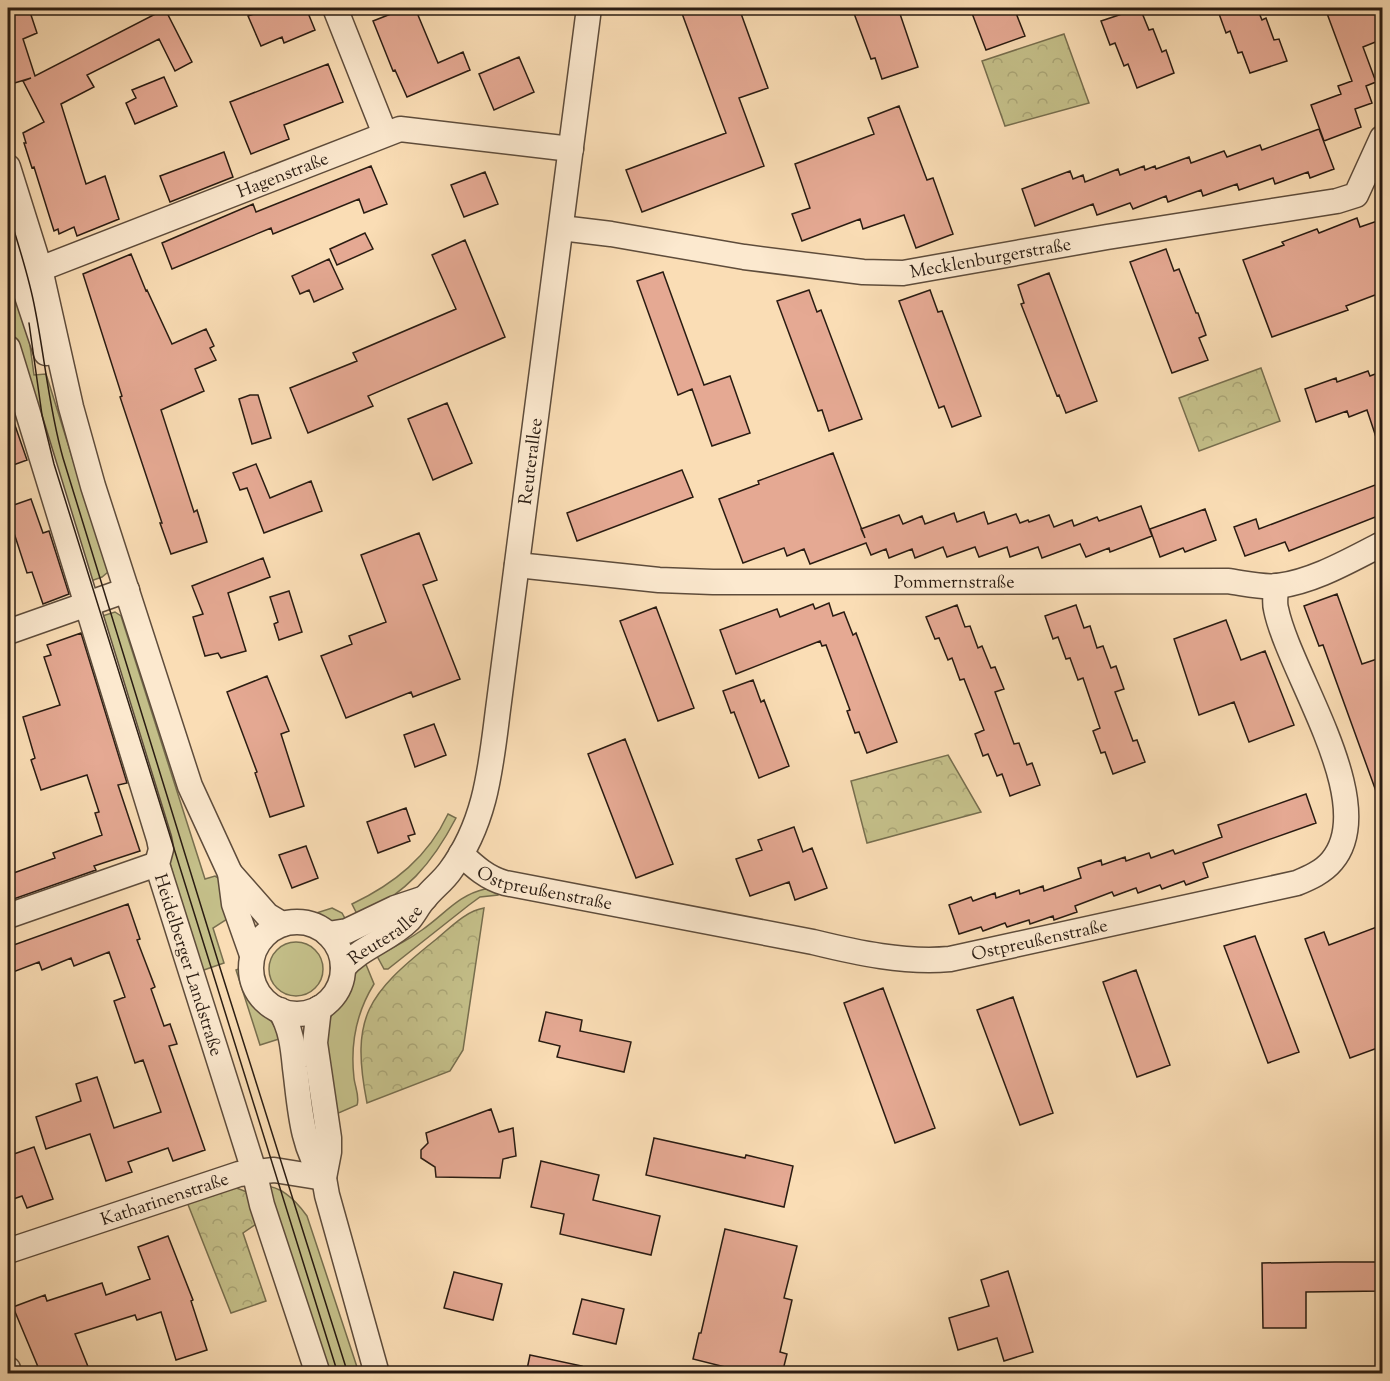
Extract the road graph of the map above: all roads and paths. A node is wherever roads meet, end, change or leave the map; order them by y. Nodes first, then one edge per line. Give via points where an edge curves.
1 (335, 8) edge
2 (589, 8) edge
3 (385, 134) junction
4 (1383, 138) edge
5 (571, 149) junction
6 (8, 167) edge
7 (561, 228) junction
8 (8, 238) edge
9 (23, 279) edge
10 (8, 348) edge
11 (1383, 544) edge
12 (517, 565) junction
13 (1276, 586) junction
14 (127, 590) junction
15 (87, 604) junction
16 (8, 632) edge
17 (461, 854) junction
18 (157, 864) junction
19 (230, 873) junction
20 (425, 898) junction
21 (8, 916) edge
22 (282, 924) junction
23 (328, 934) junction
24 (252, 955) junction
25 (343, 968) junction
26 (319, 1008) junction
27 (280, 1010) junction
28 (254, 1171) junction
29 (324, 1178) junction
30 (8, 1251) edge
31 (318, 1374) edge
32 (377, 1374) edge

1 - 3 street
2 - 5 street, Reuterallee
3 - 5 street, Hagenstraße via 408,129
3 - 9 street, Hagenstraße
4 - 7 street, Mecklenburgerstraße via 1356,195 1337,201 903,273 862,272 744,257
5 - 7 street, Reuterallee
6 - 9 street
7 - 12 street, Reuterallee
8 - 9 street
9 - 14 street via 71,407
10 - 15 street, Heidelberger Landstraße
11 - 13 street, Pommernstraße via 1328,571
12 - 13 street, Pommernstraße via 712,582 1227,581
12 - 17 street, Reuterallee via 486,796
13 - 17 street, Ostpreußenstraße via 1275,606 1281,629 1334,755 1344,786 1346,812 1342,845 1331,862 1297,883 950,959 925,961 861,954 505,883 488,877
14 - 15 street
14 - 19 street via 190,786
15 - 16 street
15 - 18 street, Heidelberger Landstraße via 159,839
17 - 20 street, Reuterallee
18 - 21 street
18 - 28 street, Heidelberger Landstraße
19 - 22 street via 267,915
19 - 24 street via 234,904
20 - 23 street, Reuterallee via 347,931
20 - 25 street, Reuterallee via 403,925 357,953
22 - 23 street via 310,924
22 - 24 street via 263,937
23 - 25 street via 341,955
24 - 27 street via 252,975 259,994
25 - 26 street via 336,991
26 - 27 street via 299,1014
26 - 29 street via 315,1043 329,1138
27 - 29 street via 292,1042 306,1140
28 - 29 street, Katharinenstraße
28 - 30 street, Katharinenstraße
28 - 31 street, Heidelberger Landstraße
29 - 32 street

